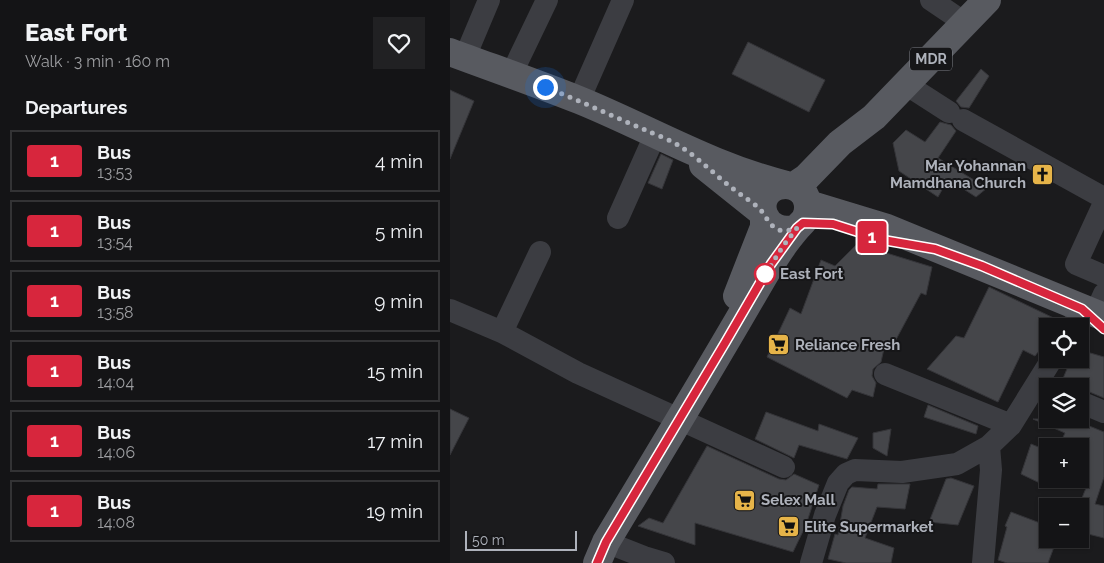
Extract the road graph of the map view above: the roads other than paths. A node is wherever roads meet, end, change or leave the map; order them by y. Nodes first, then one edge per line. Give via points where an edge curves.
1 (489, 0) edge
2 (547, 0) edge
3 (623, 0) edge
4 (931, 0) edge
5 (987, 0) edge
6 (965, 23) junction
7 (457, 55) edge
8 (511, 75) junction
9 (907, 85) junction
10 (579, 100) junction
11 (656, 135) junction
12 (683, 148) junction
13 (1104, 198) edge
14 (1104, 203) edge
15 (799, 205) junction
16 (764, 214) junction
17 (618, 218) dead end
18 (540, 252) dead end
19 (1104, 276) edge
20 (450, 310) edge
21 (1094, 315) edge
22 (502, 332) junction
23 (725, 343) junction
24 (885, 374) dead end
25 (1039, 390) edge
26 (1089, 406) edge
27 (1104, 412) edge
28 (680, 419) junction
29 (1011, 425) junction
30 (989, 446) junction
31 (784, 467) dead end
32 (601, 552) edge
33 (664, 563) edge
34 (811, 563) edge
35 (983, 563) edge

1 - 7 street
2 - 8 street
3 - 10 street
4 - 6 street
5 - 6 main road, MDR
6 - 9 main road, MDR
7 - 8 main road
8 - 10 main road
9 - 13 street via 956,116
9 - 15 main road, MDR via 874,117 840,143 806,178
10 - 11 main road
11 - 12 main road
11 - 17 street
12 - 15 main road via 758,178
12 - 16 main road
14 - 19 street via 1076,264
15 - 16 main road via 790,230 774,228
15 - 16 main road via 780,186 768,193
15 - 21 main road via 887,228
15 - 23 main road, MDR via 771,264
16 - 23 main road, MDR via 764,227 737,295
18 - 22 street
20 - 22 street
22 - 28 street via 578,373
23 - 28 main road, MDR
24 - 29 street
25 - 29 street
26 - 27 street
28 - 31 street
28 - 32 main road, MDR
29 - 30 street
30 - 34 street via 957,464 902,472 855,470 846,474 838,483 825,516
30 - 35 street via 991,470
32 - 33 street

